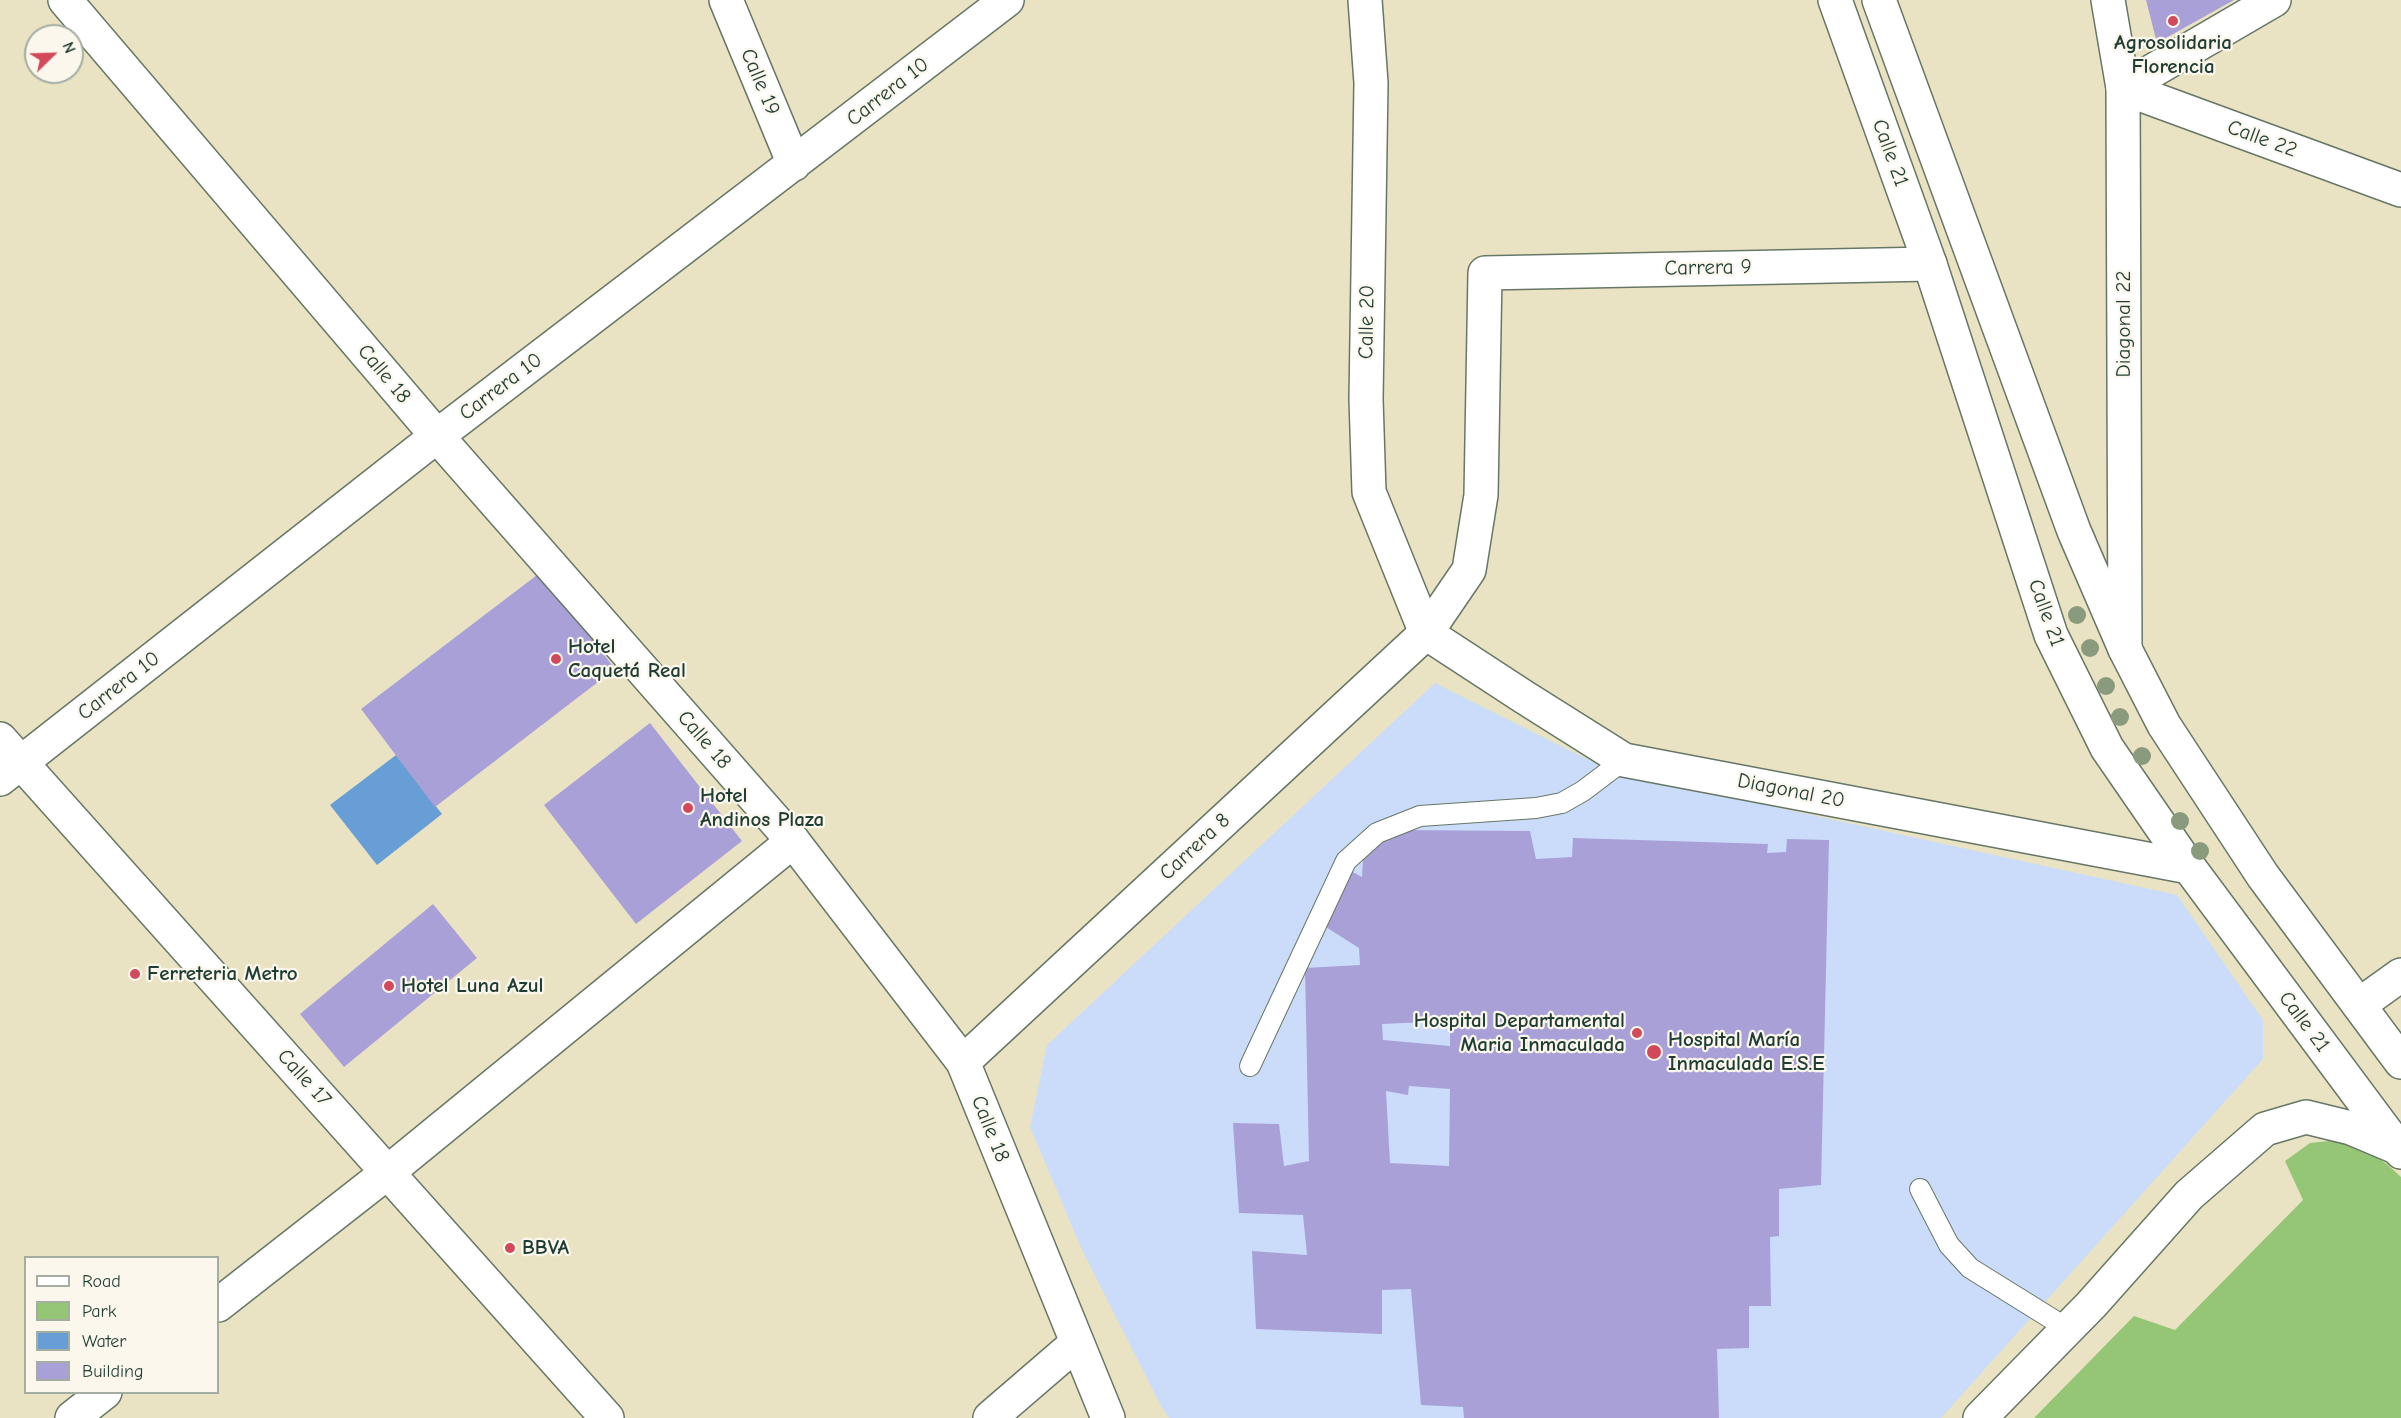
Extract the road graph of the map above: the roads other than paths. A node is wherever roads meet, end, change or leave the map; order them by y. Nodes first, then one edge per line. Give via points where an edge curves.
1 (65, 0) edge
2 (726, 0) edge
3 (1007, 0) edge
4 (1365, 0) edge
5 (1835, 0) edge
6 (1880, 0) edge
7 (2108, 0) edge
8 (2274, 0) edge
9 (2123, 88) junction
10 (794, 164) junction
11 (2401, 190) edge
12 (1930, 264) junction
13 (1485, 273) joint
14 (437, 436) junction
15 (1426, 633) junction
16 (2125, 649) junction
17 (7, 760) edge
18 (1624, 760) junction
19 (793, 841) junction
20 (2189, 867) junction
21 (2401, 975) edge
22 (2359, 1005) junction
23 (963, 1062) junction
24 (2401, 1062) edge
25 (1250, 1066) dead end
26 (2399, 1150) edge
27 (388, 1172) junction
28 (1920, 1189) dead end
29 (219, 1304) edge
30 (2068, 1329) junction
31 (1077, 1343) junction
32 (1091, 1378) junction
33 (102, 1394) edge
34 (72, 1418) edge
35 (607, 1418) edge
36 (990, 1418) edge
37 (1108, 1418) edge
38 (1118, 1418) edge
39 (1980, 1418) edge

1 - 14 main road, Calle 18
2 - 10 main road, Calle 19
3 - 10 main road, Carrera 10
4 - 15 main road, Calle 20 via 1371,83 1366,399 1369,492
5 - 12 main road, Calle 21
6 - 16 main road, Calle 21 via 2070,521
7 - 9 main road, Diagonal 22
8 - 9 main road
9 - 11 main road, Calle 22
9 - 16 main road, Diagonal 22
10 - 14 main road, Carrera 10
12 - 13 main road, Carrera 9
12 - 20 main road, Calle 21 via 2051,634 2107,748
13 - 15 main road, Carrera 8 via 1481,495 1469,570
14 - 17 main road, Carrera 10
14 - 19 main road, Calle 18
15 - 18 main road, Diagonal 20
15 - 23 main road, Carrera 8
16 - 22 main road, Calle 21 via 2164,725 2250,857
17 - 27 main road, Calle 17
18 - 20 main road, Diagonal 20
18 - 25 lane via 1562,803 1420,816 1377,833 1346,861
19 - 23 main road, Calle 18
19 - 27 main road
20 - 26 main road, Calle 21
21 - 22 main road
22 - 24 main road, Calle 21
23 - 31 main road, Calle 18
26 - 30 main road via 2351,1128 2306,1118 2265,1129 2189,1195
27 - 29 main road
27 - 35 main road, Calle 17
28 - 30 lane via 1949,1245 1970,1268
30 - 39 main road
31 - 32 main road, Calle 18
31 - 36 main road
32 - 37 main road, Calle 18
32 - 38 main road
33 - 34 main road

